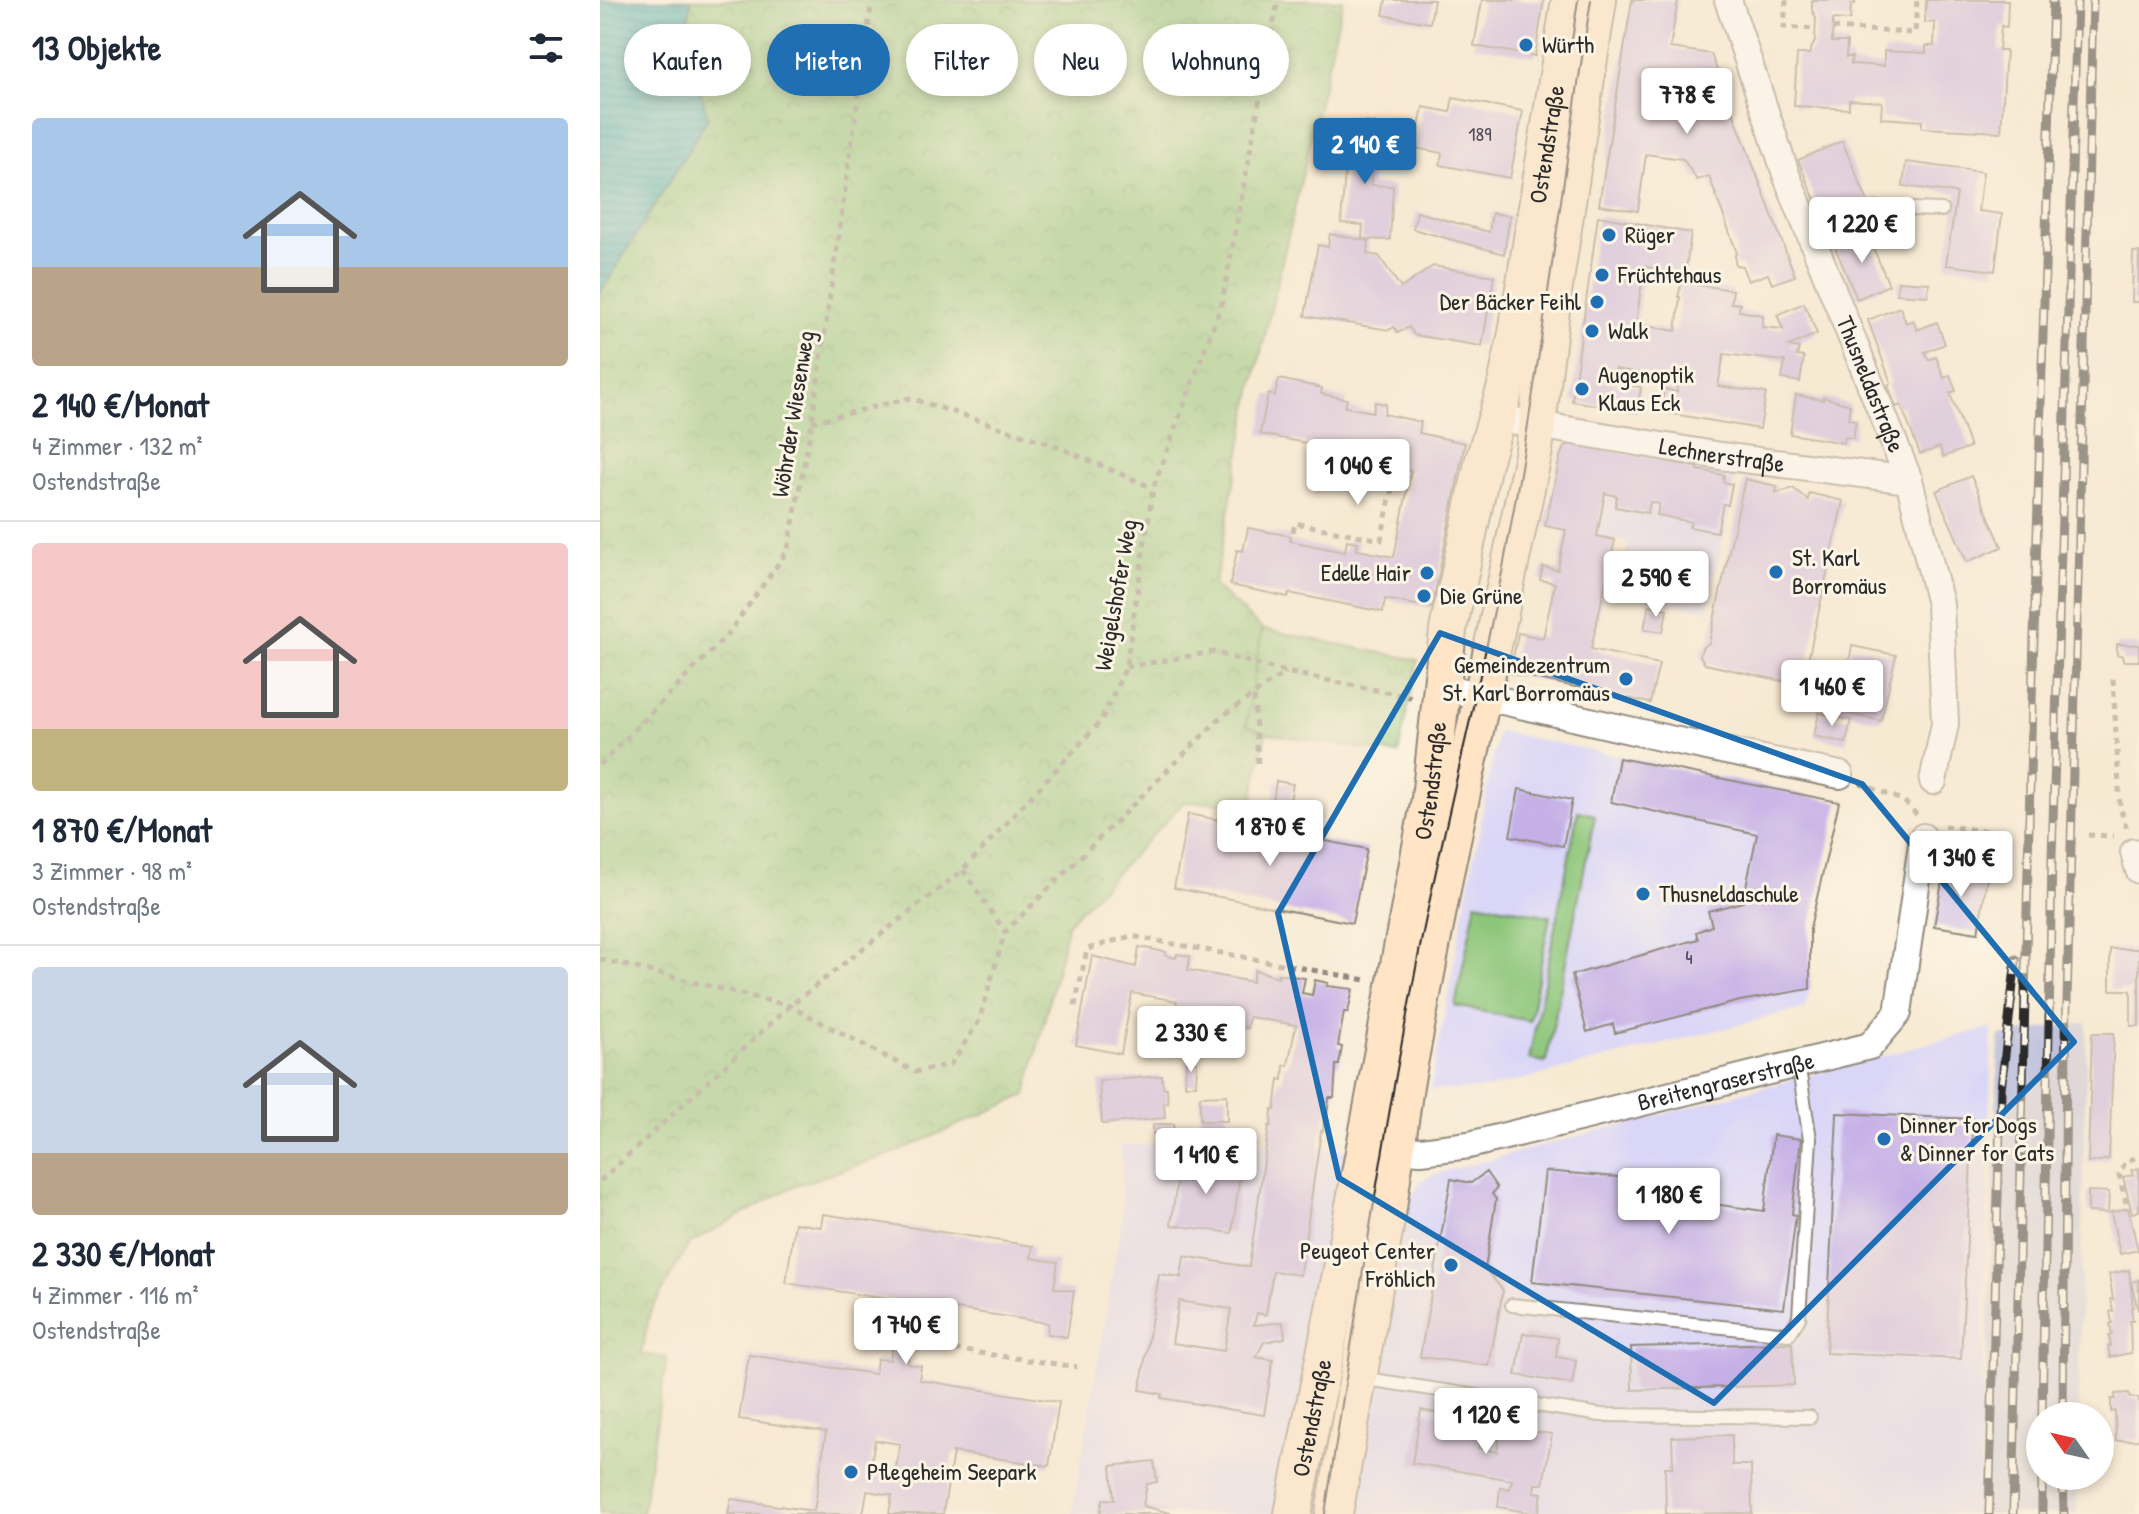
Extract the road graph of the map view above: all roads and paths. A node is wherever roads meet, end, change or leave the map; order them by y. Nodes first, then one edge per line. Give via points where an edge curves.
1 (872, 0) edge
2 (1278, 0) edge
3 (1570, 0) edge
4 (1598, 0) edge
5 (1728, 0) edge
6 (1786, 0) edge
7 (1917, 0) edge
8 (1833, 28) dead end
9 (1815, 29) dead end
10 (1942, 210) dead end
11 (1809, 230) junction
12 (1497, 418) junction
13 (812, 422) junction
14 (1537, 425) junction
15 (1410, 478) dead end
16 (1909, 480) junction
17 (1153, 488) junction
18 (1293, 532) dead end
19 (1126, 667) junction
20 (1286, 672) junction
21 (2113, 679) dead end
22 (1429, 692) junction
23 (1254, 696) junction
24 (1482, 696) junction
25 (1258, 764) dead end
26 (600, 765) edge
27 (1840, 775) joint
28 (1933, 781) dead end
29 (1930, 829) junction
30 (2006, 833) dead end
31 (2088, 835) dead end
32 (2132, 853) edge
33 (963, 870) junction
34 (1005, 932) junction
35 (600, 959) edge
36 (1394, 984) junction
37 (790, 1006) junction
38 (1075, 1006) dead end
39 (1798, 1063) junction
40 (1380, 1148) junction
41 (2139, 1157) edge
42 (600, 1181) edge
43 (2126, 1203) dead end
44 (1512, 1305) dead end
45 (931, 1346) dead end
46 (1077, 1367) dead end
47 (1340, 1375) junction
48 (1810, 1417) dead end
49 (1293, 1514) edge
50 (1334, 1514) edge

1 - 13 path, Wöhrder Wiesenweg
2 - 17 path, Weigelshofer Weg via 1222,303
3 - 12 main road, Ostendstraße via 1517,333
4 - 14 main road, Ostendstraße
5 - 11 street, Thusneldastraße
6 - 9 path via 1784,27
7 - 8 path via 1915,33
10 - 11 lane via 1879,208
11 - 16 street, Thusneldastraße
12 - 14 street, Lechnerstraße
12 - 22 main road, Ostendstraße
13 - 17 path via 910,398 1051,444
13 - 26 path, Wöhrder Wiesenweg via 788,550 728,634
14 - 16 street, Lechnerstraße
14 - 24 main road, Ostendstraße
15 - 18 path via 1395,475 1381,540 1295,523
16 - 28 street, Thusneldastraße via 1940,604 1945,724
17 - 19 path, Weigelshofer Weg
19 - 20 path via 1213,652
19 - 33 path, Weigelshofer Weg via 1101,721
20 - 22 path
20 - 23 path
21 - 32 path via 2120,807
22 - 24 street
22 - 36 main road, Ostendstraße via 1430,799
23 - 25 path
23 - 34 path via 1220,718
24 - 27 street
24 - 40 main road, Ostendstraße via 1405,1085
27 - 29 path via 1904,801
29 - 30 path
29 - 39 street, Breitengraserstraße via 1898,1013 1870,1046
31 - 32 path
33 - 34 path
33 - 37 path, Weigelshofer Weg
34 - 37 path via 979,1021 951,1064 915,1072
35 - 37 path
36 - 38 path via 1131,936 1087,949
36 - 40 main road, Ostendstraße
37 - 42 path, Weigelshofer Weg
39 - 40 street, Breitengraserstraße via 1521,1134 1440,1150
39 - 44 lane via 1810,1139 1799,1318 1789,1334
40 - 47 main road, Ostendstraße
41 - 43 path via 2126,1161 2119,1175
45 - 46 path
47 - 48 lane via 1601,1415
47 - 49 main road, Ostendstraße
47 - 50 main road, Ostendstraße

